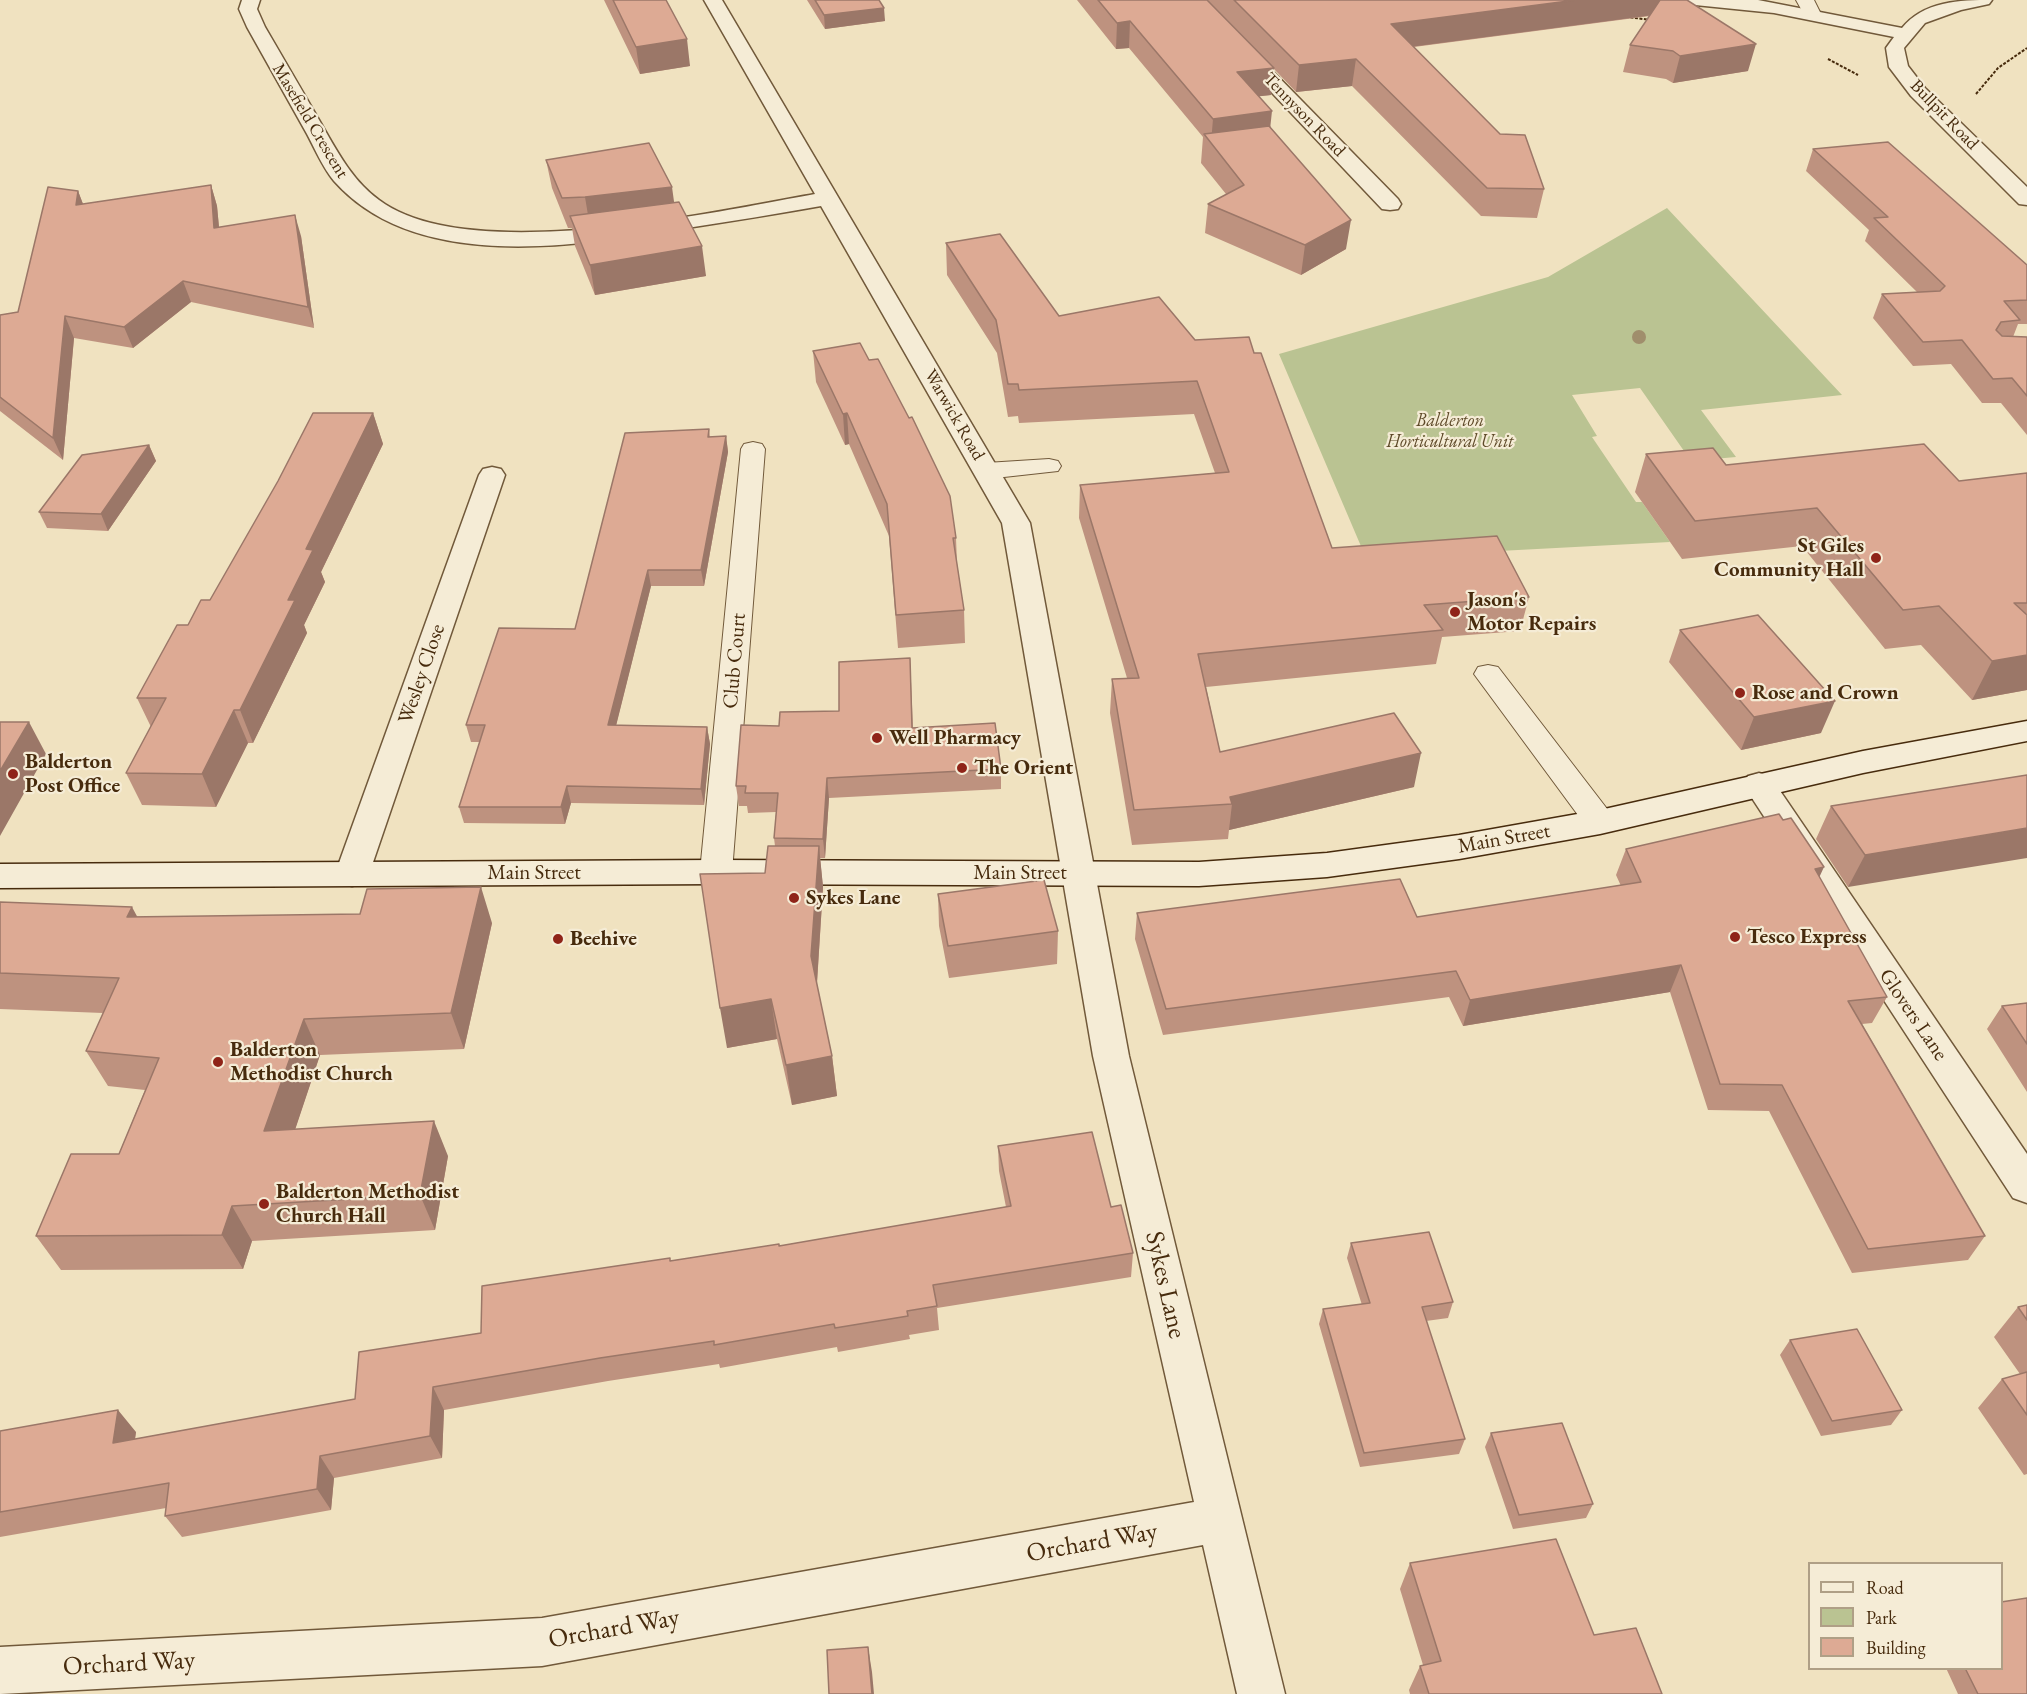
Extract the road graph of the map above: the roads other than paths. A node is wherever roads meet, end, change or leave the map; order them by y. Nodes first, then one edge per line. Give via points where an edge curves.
1 (251, 0) edge
2 (712, 0) edge
3 (1193, 0) edge
4 (1695, 0) edge
5 (1983, 0) edge
6 (1808, 7) edge
7 (1905, 34) junction
8 (828, 198) junction
9 (2027, 199) edge
10 (1390, 204) dead end
11 (753, 449) dead end
12 (1049, 466) dead end
13 (986, 471) junction
14 (492, 475) dead end
15 (1488, 674) dead end
16 (2027, 731) edge
17 (1759, 784) junction
18 (1600, 822) junction
19 (716, 872) junction
20 (1077, 873) junction
21 (352, 874) junction
22 (0, 876) edge
23 (2027, 1186) edge
24 (1219, 1520) junction
25 (0, 1671) edge
26 (1261, 1694) edge

1 - 8 street, Masefield Crescent via 248,9 256,27 341,176 364,199 403,221 466,235 558,239
2 - 8 street, Warwick Road
3 - 10 street, Tennyson Road
4 - 6 street
5 - 7 street via 1919,19
6 - 7 street
7 - 9 street, Bullpit Road via 1895,48 1899,67 1918,92
8 - 13 street, Warwick Road
11 - 19 lane, Club Court
12 - 13 lane
13 - 20 street, Warwick Road via 1016,523
14 - 21 street, Wesley Close
15 - 18 lane
16 - 17 street, Main Street
17 - 18 street, Main Street
17 - 23 street, Glovers Lane
18 - 20 street, Main Street via 1327,866 1199,873
19 - 20 street, Main Street
19 - 21 street, Main Street
20 - 24 street, Sykes Lane via 1111,1056
21 - 22 street, Main Street
24 - 25 street, Orchard Way via 542,1642
24 - 26 street, Sykes Lane

